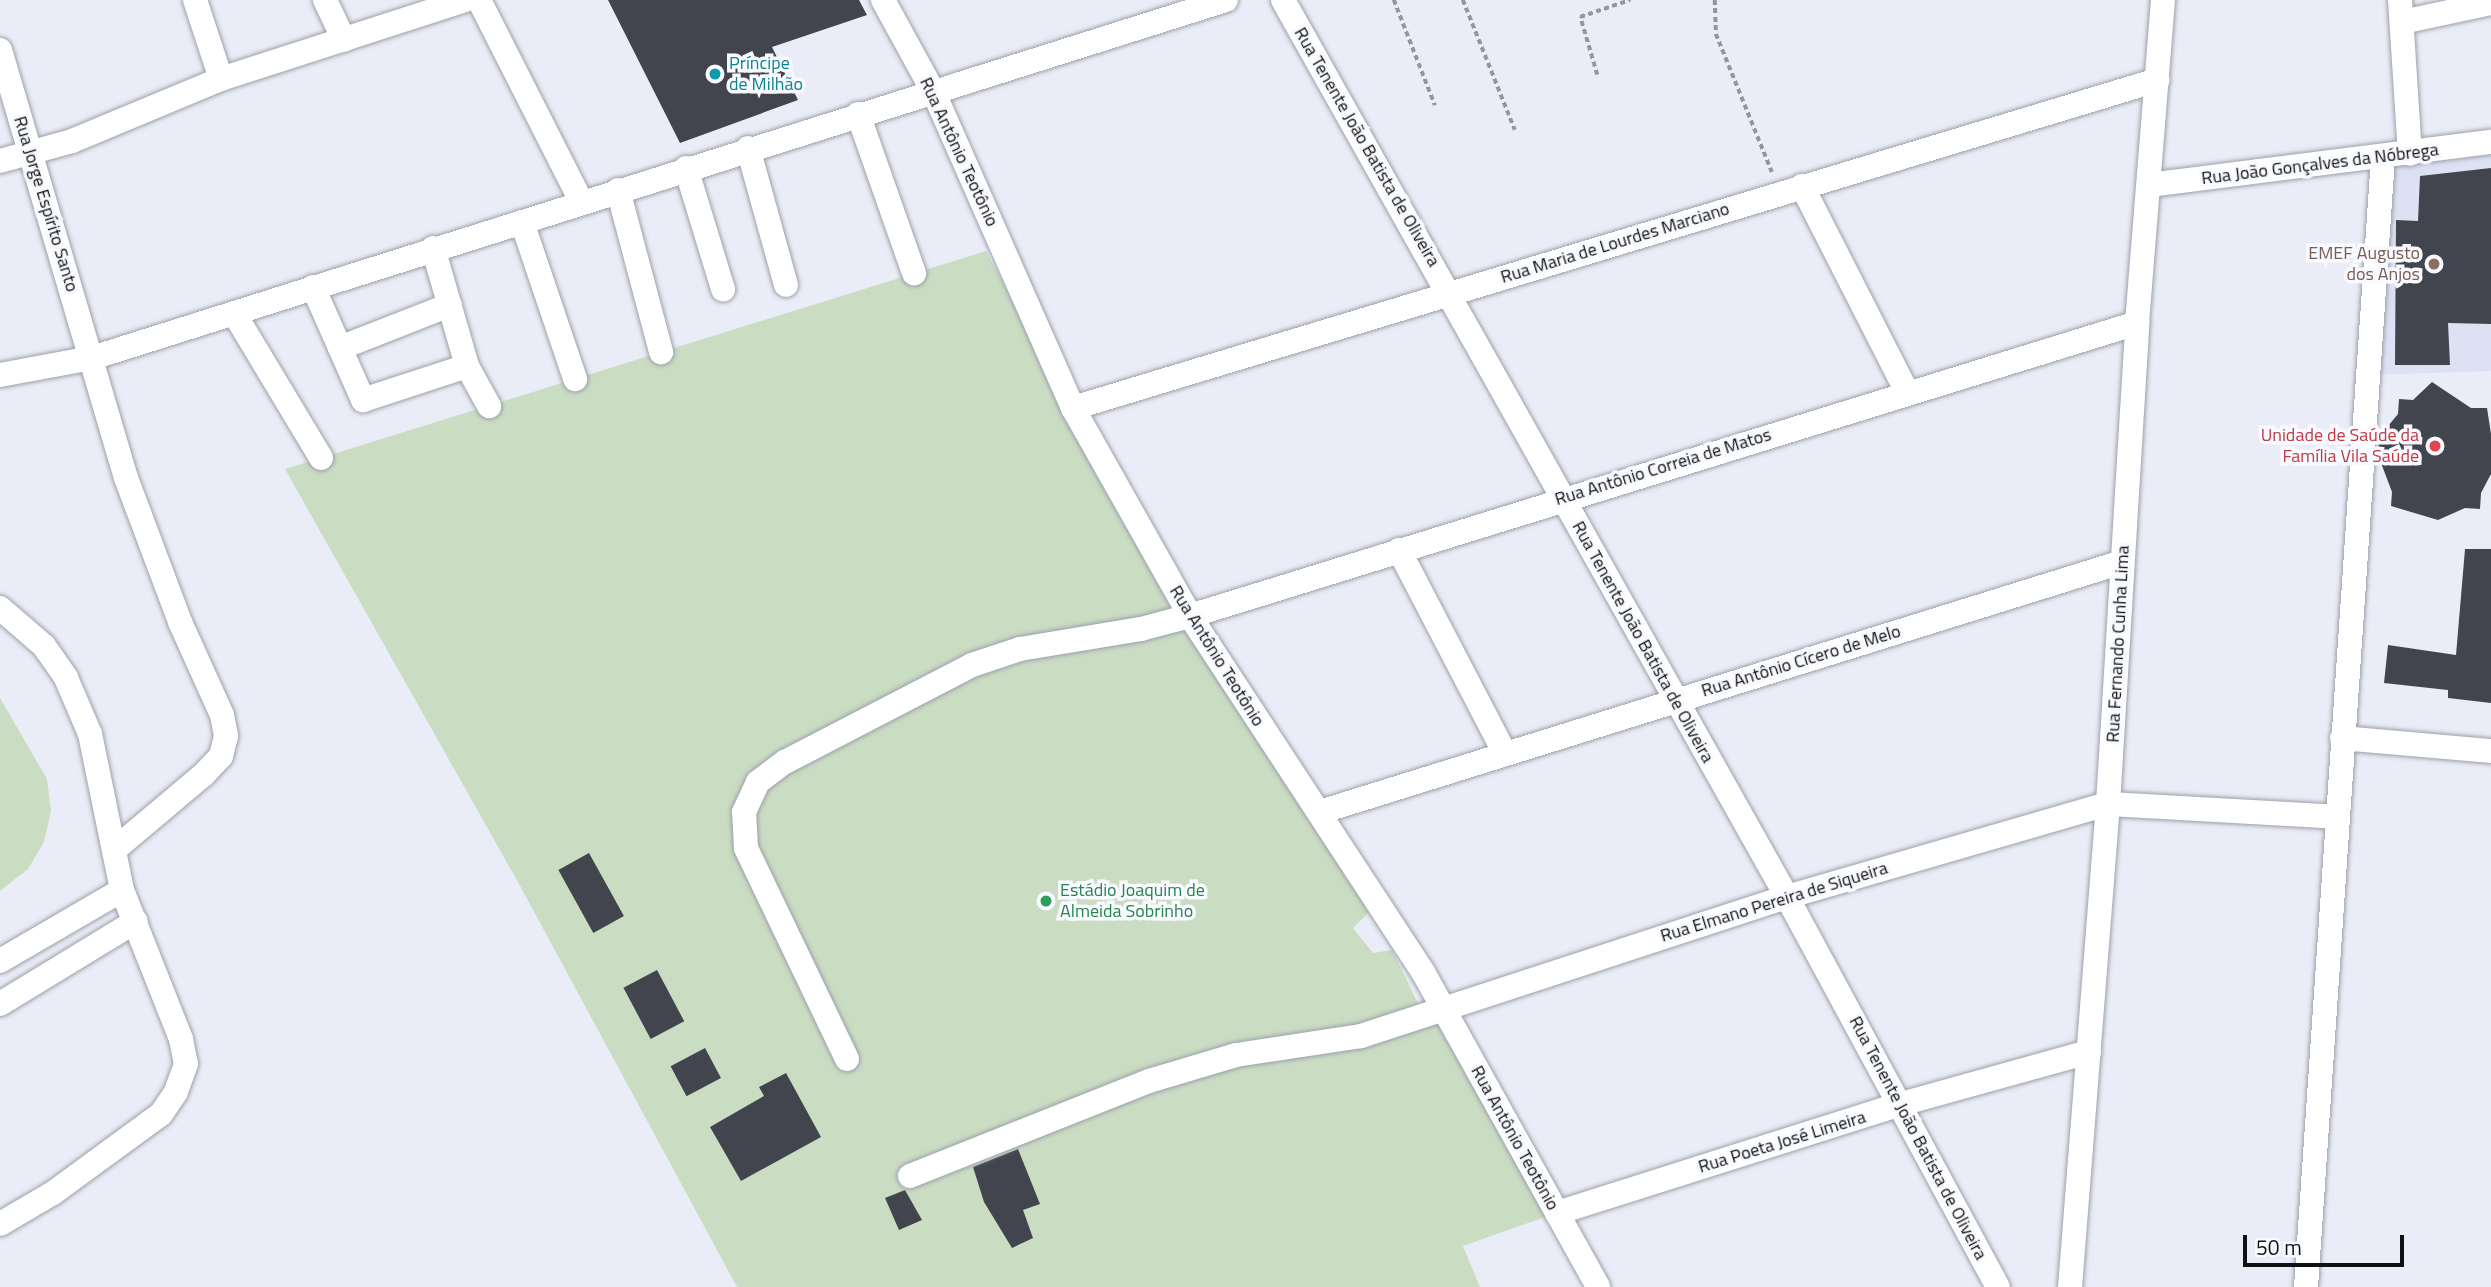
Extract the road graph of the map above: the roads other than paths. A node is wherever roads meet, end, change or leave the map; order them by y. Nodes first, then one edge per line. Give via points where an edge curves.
1 (195, 0) edge
2 (325, 0) edge
3 (465, 0) edge
4 (479, 0) edge
5 (883, 0) edge
6 (1226, 0) edge
7 (1283, 0) edge
8 (2163, 0) edge
9 (2491, 3) edge
10 (2401, 11) edge
11 (344, 40) junction
12 (0, 50) edge
13 (221, 79) junction
14 (2157, 80) junction
15 (934, 93) junction
16 (858, 114) junction
17 (2491, 142) edge
18 (748, 148) junction
19 (31, 154) junction
20 (2410, 154) junction
21 (2383, 158) junction
22 (0, 161) edge
23 (686, 168) junction
24 (2149, 185) junction
25 (618, 190) junction
26 (1791, 190) junction
27 (581, 201) junction
28 (522, 222) junction
29 (433, 248) junction
30 (914, 273) dead end
31 (786, 285) dead end
32 (313, 287) junction
33 (723, 289) dead end
34 (1451, 292) junction
35 (450, 305) junction
36 (234, 313) junction
37 (2137, 323) junction
38 (340, 348) junction
39 (661, 352) dead end
40 (92, 358) junction
41 (467, 366) junction
42 (0, 375) edge
43 (575, 379) dead end
44 (1907, 392) junction
45 (489, 406) dead end
46 (1073, 408) junction
47 (321, 458) dead end
48 (1562, 497) junction
49 (1399, 550) junction
50 (2122, 562) junction
51 (0, 608) edge
52 (1190, 616) junction
53 (1674, 700) junction
54 (2342, 738) junction
55 (2491, 751) edge
56 (1504, 752) junction
57 (2108, 804) junction
58 (1320, 812) junction
59 (2338, 817) junction
60 (114, 850) junction
61 (122, 890) junction
62 (1787, 897) junction
63 (136, 921) junction
64 (0, 961) edge
65 (0, 1004) edge
66 (1442, 1006) junction
67 (2088, 1052) junction
68 (847, 1059) dead end
69 (1901, 1104) junction
70 (910, 1176) dead end
71 (1557, 1213) junction
72 (0, 1224) edge
73 (1598, 1287) edge
74 (1998, 1287) edge
75 (2070, 1287) edge
76 (2306, 1287) edge

1 - 13 street
2 - 11 street
3 - 11 street
4 - 27 street
5 - 15 street, Rua Antônio Teotônio
6 - 15 street
7 - 34 street, Rua Tenente João Batista de Oliveira
8 - 14 street, Rua Fernando Cunha Lima
9 - 10 street
10 - 20 street
11 - 13 street
12 - 19 street, Rua Jorge Espírito Santo
13 - 19 street
14 - 24 street, Rua Fernando Cunha Lima
14 - 26 street, Rua Maria de Lourdes Marciano
15 - 16 street
15 - 46 street, Rua Antônio Teotônio
16 - 18 street
16 - 30 street
17 - 20 street, Rua João Gonçalves da Nóbrega
18 - 23 street
18 - 31 street
19 - 22 street
19 - 40 street, Rua Jorge Espírito Santo
20 - 21 street, Rua João Gonçalves da Nóbrega
21 - 24 street, Rua João Gonçalves da Nóbrega
21 - 54 street
23 - 25 street
23 - 33 street
24 - 37 street, Rua Fernando Cunha Lima
25 - 27 street
25 - 39 street
26 - 34 street, Rua Maria de Lourdes Marciano
26 - 44 street
27 - 28 street
28 - 29 street
28 - 43 street
29 - 32 street
29 - 35 street
32 - 36 street
32 - 38 street
34 - 46 street, Rua Maria de Lourdes Marciano
34 - 48 street, Rua Tenente João Batista de Oliveira
35 - 38 street
35 - 41 street
36 - 40 street
36 - 47 street
37 - 44 street, Rua Antônio Correia de Matos
37 - 50 street, Rua Fernando Cunha Lima
38 - 41 street via 361,397 367,400
40 - 42 street
40 - 60 street, Rua Jorge Espírito Santo via 126,478 180,622 222,715 226,736 221,756 203,775
41 - 45 street
44 - 48 street, Rua Antônio Correia de Matos
46 - 52 street, Rua Antônio Teotônio
48 - 49 street, Rua Antônio Correia de Matos
48 - 53 street, Rua Tenente João Batista de Oliveira
49 - 52 street, Rua Antônio Correia de Matos
49 - 56 street
50 - 53 street, Rua Antônio Cícero de Melo
50 - 57 street, Rua Fernando Cunha Lima
51 - 60 street via 44,646 66,678 90,734
52 - 58 street, Rua Antônio Teotônio
52 - 68 street, Rua Antônio Correia de Matos via 1116,634 1020,649 972,665 817,745 758,782 744,812 746,848
53 - 56 street, Rua Antônio Cícero de Melo
53 - 62 street, Rua Tenente João Batista de Oliveira
54 - 55 street
54 - 59 street
56 - 58 street, Rua Antônio Cícero de Melo
57 - 59 street, Rua Elmano Pereira de Siqueira
57 - 62 street, Rua Elmano Pereira de Siqueira
57 - 67 street, Rua Fernando Cunha Lima
58 - 66 street, Rua Antônio Teotônio
59 - 76 street
60 - 61 street
61 - 63 street
61 - 64 street
62 - 66 street, Rua Elmano Pereira de Siqueira
62 - 69 street, Rua Tenente João Batista de Oliveira
63 - 65 street
63 - 72 street via 181,1039 186,1064 176,1092 161,1114 53,1193
66 - 70 street, Rua Elmano Pereira de Siqueira via 1361,1036 1268,1048 1149,1081
66 - 71 street, Rua Antônio Teotônio
67 - 69 street, Rua Poeta José Limeira
67 - 75 street, Rua Fernando Cunha Lima
69 - 71 street, Rua Poeta José Limeira
69 - 74 street, Rua Tenente João Batista de Oliveira
71 - 73 street, Rua Antônio Teotônio

